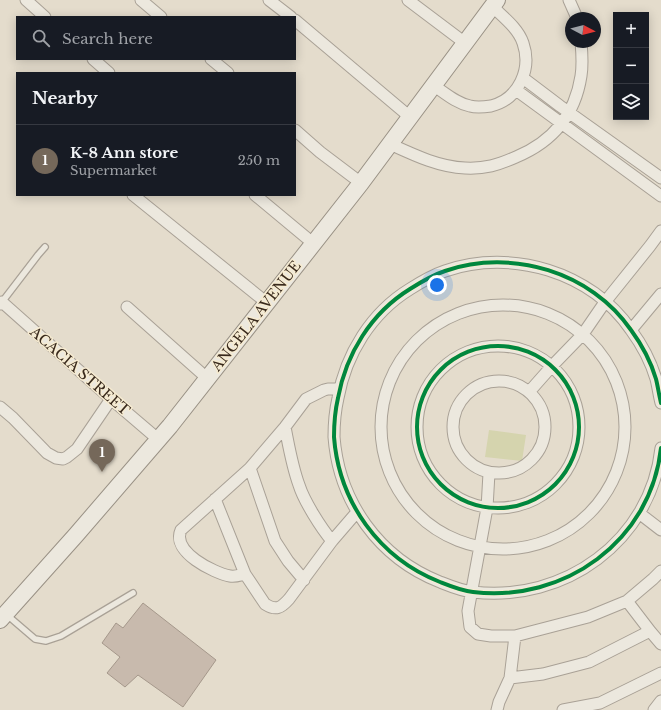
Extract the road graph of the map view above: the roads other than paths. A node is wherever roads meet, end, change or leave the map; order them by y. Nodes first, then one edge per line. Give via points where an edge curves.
1 (26, 0) edge
2 (141, 0) edge
3 (269, 0) edge
4 (408, 0) edge
5 (569, 0) edge
6 (494, 3) edge
7 (574, 12) edge
8 (44, 16) edge
9 (160, 16) edge
10 (290, 16) edge
11 (296, 21) edge
12 (465, 43) junction
13 (582, 48) edge
14 (94, 60) edge
15 (212, 60) edge
16 (108, 72) edge
17 (227, 72) edge
18 (523, 78) junction
19 (433, 85) junction
20 (516, 90) junction
21 (570, 112) junction
22 (410, 117) junction
23 (561, 124) junction
24 (296, 131) edge
25 (390, 144) junction
26 (661, 178) edge
27 (361, 184) junction
28 (134, 196) edge
29 (256, 196) edge
30 (661, 196) edge
31 (661, 231) edge
32 (314, 244) junction
33 (45, 247) dead end
34 (661, 294) edge
35 (1, 302) edge
36 (605, 302) junction
37 (267, 303) junction
38 (127, 307) dead end
39 (631, 330) junction
40 (583, 334) junction
41 (552, 366) junction
42 (208, 378) junction
43 (340, 388) junction
44 (529, 392) junction
45 (111, 399) junction
46 (661, 403) edge
47 (0, 407) edge
48 (285, 427) junction
49 (159, 440) junction
50 (661, 456) edge
51 (250, 468) junction
52 (490, 473) junction
53 (215, 500) junction
54 (487, 508) junction
55 (357, 512) junction
56 (639, 513) junction
57 (661, 530) edge
58 (332, 541) junction
59 (480, 548) junction
60 (661, 571) edge
61 (245, 574) junction
62 (304, 580) junction
63 (471, 592) junction
64 (133, 593) dead end
65 (627, 601) junction
66 (3, 616) edge
67 (650, 631) junction
68 (515, 636) junction
69 (661, 644) edge
70 (661, 673) edge
71 (510, 678) junction
72 (661, 701) edge
73 (497, 710) edge
74 (563, 710) edge
75 (654, 710) edge

1 - 8 street
2 - 9 street
3 - 10 street
4 - 12 street
5 - 7 street
6 - 12 main road, ANGELA AVENUE
6 - 18 street via 523,42 526,66
11 - 22 street
12 - 19 main road, ANGELA AVENUE
13 - 21 street via 581,76
14 - 16 street
15 - 17 street
18 - 20 street
18 - 21 street
19 - 20 street via 460,103 472,107 496,104 507,99
19 - 22 main road, ANGELA AVENUE
20 - 23 street
21 - 23 street
21 - 26 street
22 - 25 main road, ANGELA AVENUE
23 - 25 street via 551,136 524,154 501,164 481,168 438,163
23 - 30 street
24 - 27 street
25 - 27 main road, ANGELA AVENUE
27 - 32 main road, ANGELA AVENUE
28 - 37 street
29 - 32 street
31 - 36 street
32 - 37 main road, ANGELA AVENUE
33 - 35 lane
34 - 39 street
35 - 45 street, ACACIA STREET
36 - 39 street
36 - 40 street
36 - 43 street via 570,278 529,265 487,263 445,271 407,290 375,318 352,354 343,373
37 - 42 main road, ANGELA AVENUE
38 - 42 street
39 - 46 street via 648,359
40 - 41 street
40 - 59 street via 611,369 620,390 625,435 613,479 587,516 569,530 528,547 505,550
40 - 59 street via 552,314 535,308 500,304 482,306 464,310 432,327 418,338 396,367 383,400 381,418 381,436 389,472 407,503 433,528 465,544
41 - 44 street
41 - 54 street via 567,384 576,402 578,443 571,463 560,480 545,494 527,503 507,508
41 - 54 street via 529,351 499,345 484,346 469,350 444,366 425,391 417,421 421,451 426,465 440,484 458,498
42 - 49 main road, ANGELA AVENUE
43 - 48 street via 324,390 306,399
43 - 55 street via 334,436 342,477
44 - 52 street via 539,404 543,415 544,438 540,450 524,467 513,472
44 - 52 street via 512,383 489,382 478,386 461,400 453,422 456,444 461,455 469,463
45 - 47 street via 77,449 63,459 47,453
45 - 49 street, ACACIA STREET
48 - 51 street
48 - 58 street via 299,486
49 - 66 main road, ANGELA AVENUE
50 - 56 street via 653,484
51 - 53 street
51 - 62 street via 275,541
52 - 54 street
53 - 61 street
53 - 61 street via 181,530 180,541 197,562 221,574
54 - 59 street
55 - 58 street
55 - 63 street via 389,551 408,566 429,577
56 - 57 street
56 - 63 street via 616,543 581,571 540,588 518,592
58 - 62 street
59 - 63 street
60 - 65 street
61 - 62 street via 266,604 275,608 282,607
63 - 68 street via 468,610 470,627 478,634
64 - 66 lane via 61,636 46,641 35,639
65 - 67 street
65 - 68 street via 588,617
67 - 69 street
67 - 71 street via 589,662 543,674
68 - 71 street
70 - 74 street via 600,703
71 - 73 street
72 - 75 street

